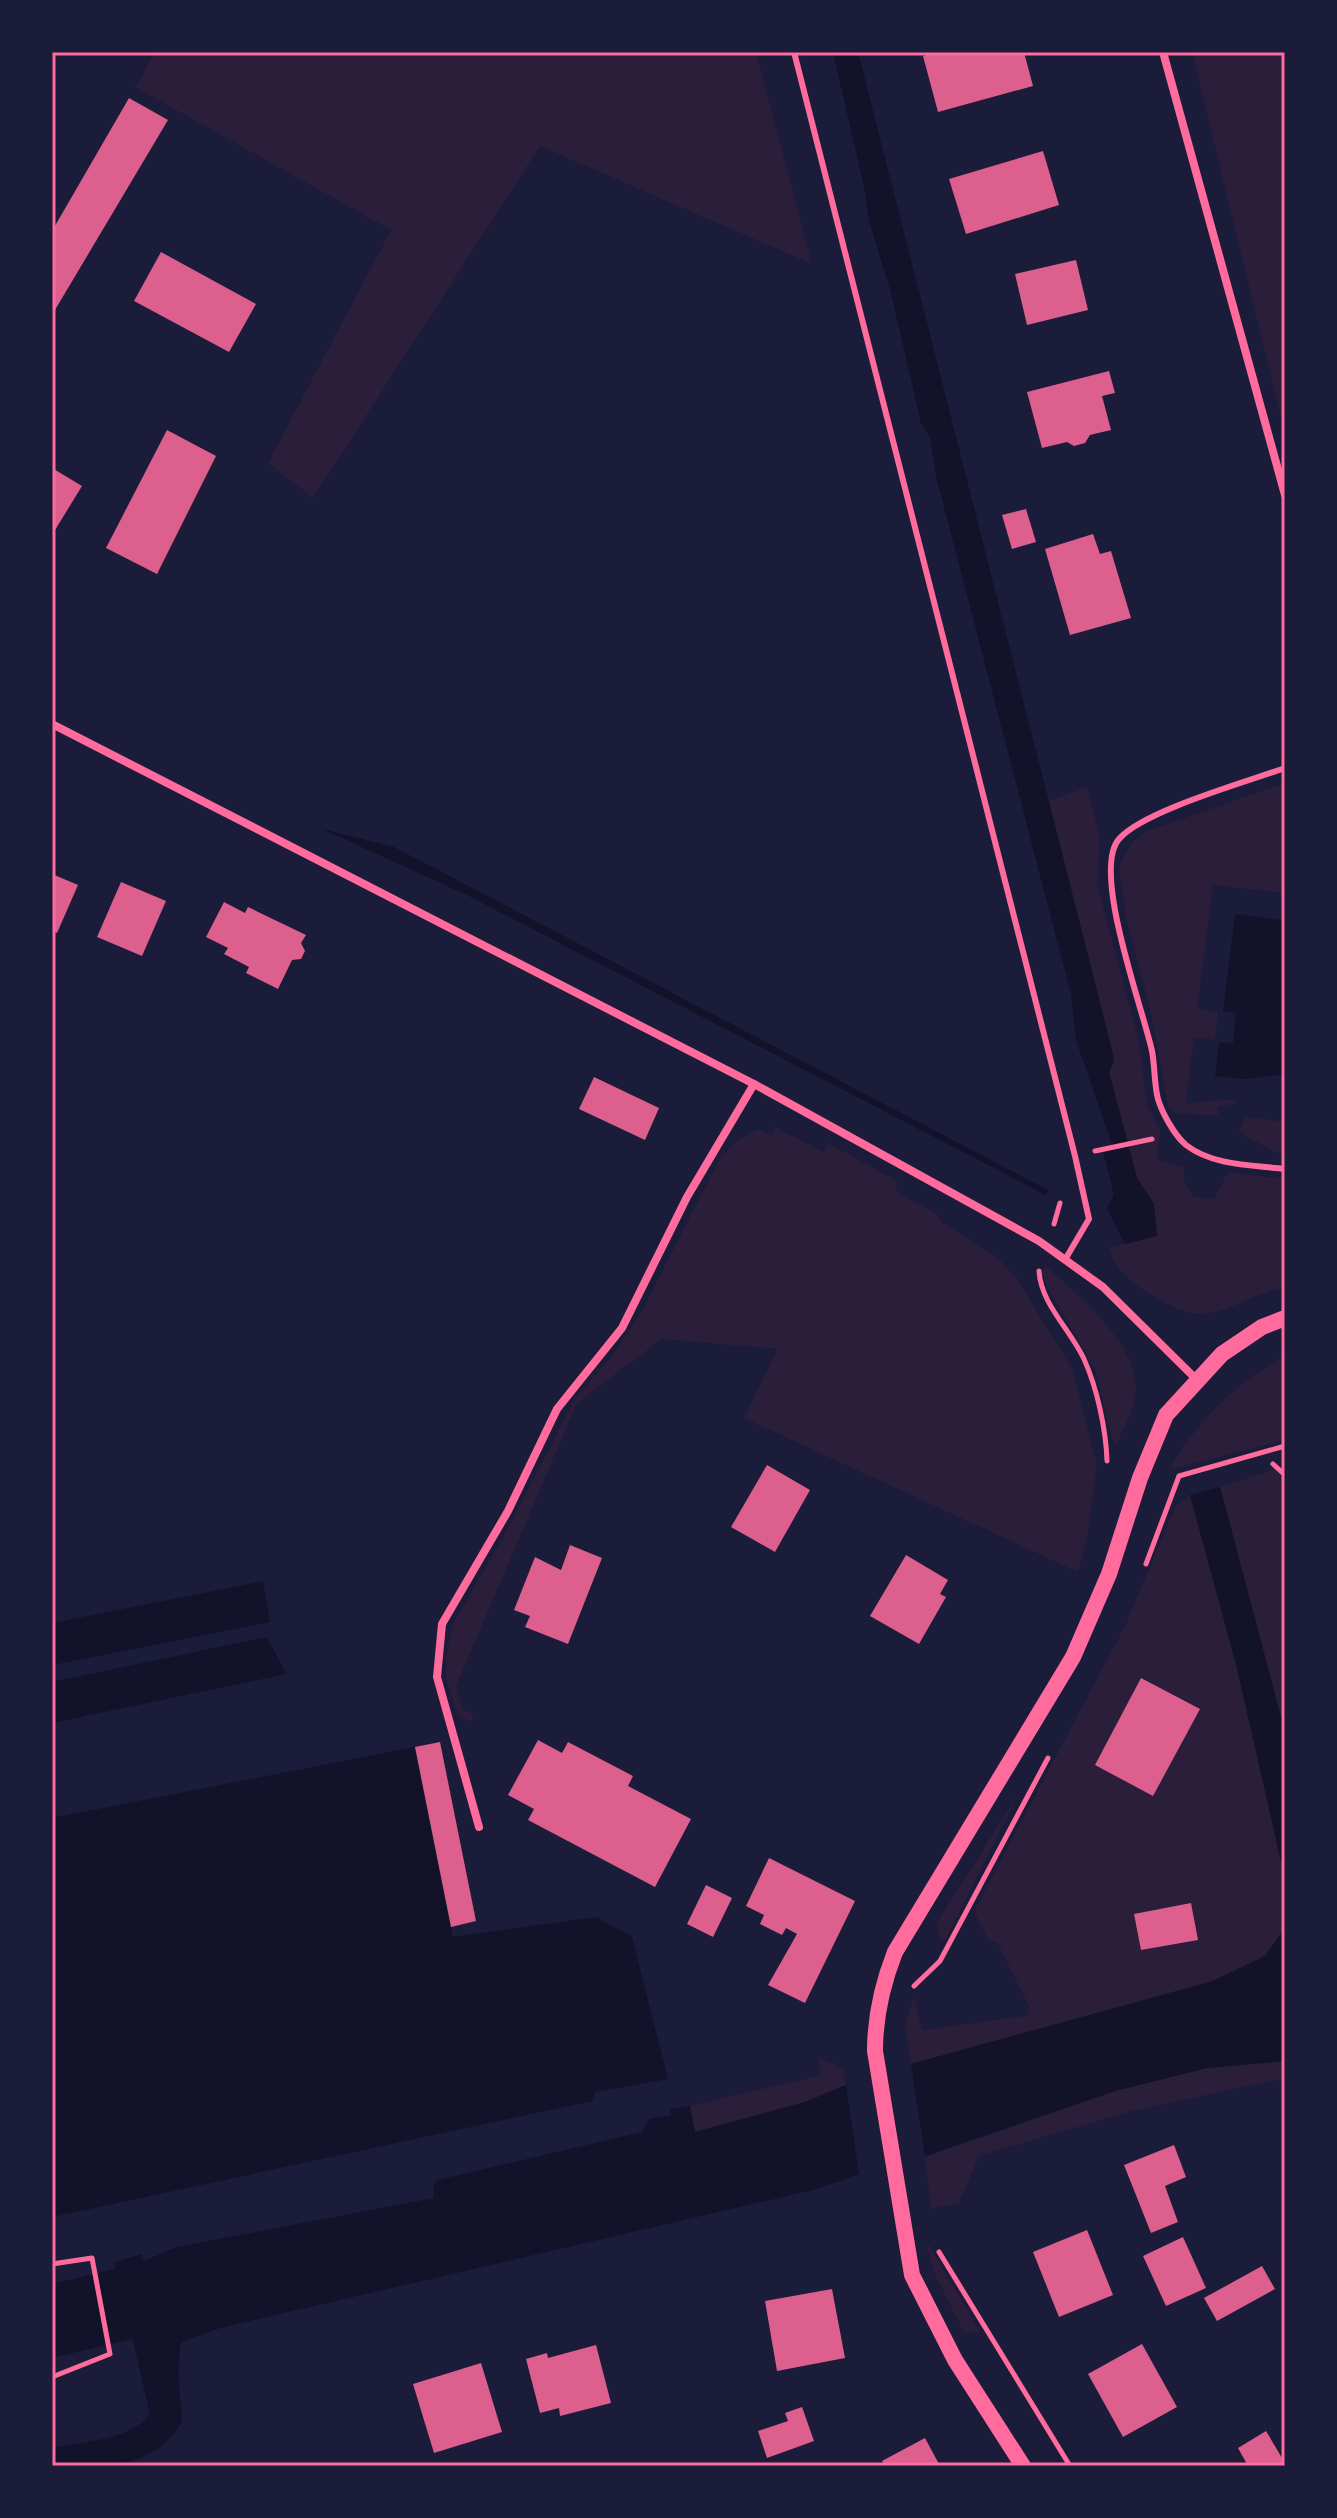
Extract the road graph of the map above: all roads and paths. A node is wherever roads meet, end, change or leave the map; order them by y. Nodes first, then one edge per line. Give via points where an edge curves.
1 (794, 52) edge
2 (1163, 52) edge
3 (1285, 495) edge
4 (52, 724) edge
5 (1285, 768) edge
6 (754, 1084) junction
7 (1129, 1144) dead end
8 (1113, 1147) dead end
9 (1285, 1169) edge
10 (1066, 1258) junction
11 (1039, 1270) dead end
12 (1285, 1318) edge
13 (1196, 1379) junction
14 (1285, 1446) edge
15 (1107, 1461) dead end
16 (1273, 1464) dead end
17 (1285, 1475) edge
18 (1171, 1494) dead end
19 (479, 1827) dead end
20 (933, 2243) dead end
21 (52, 2264) edge
22 (52, 2377) edge
23 (1023, 2466) edge
24 (1070, 2466) edge

1 - 10 lane via 1075,1156 1089,1219
2 - 3 street
4 - 6 street
5 - 9 lane via 1141,822 1117,841 1111,866 1112,899 1152,1051 1158,1100 1177,1134 1210,1159
6 - 10 street
6 - 19 street via 687,1197 622,1328 557,1409 508,1511 442,1624 437,1677
7 - 8 path
10 - 13 street
11 - 15 path via 1040,1286 1084,1359
12 - 13 main road via 1222,1354
13 - 23 main road via 1166,1415 1073,1657 895,1952 875,2023 875,2051 912,2275 955,2360
14 - 18 path via 1179,1476
16 - 17 path
20 - 24 path
21 - 22 path via 92,2258 110,2354

